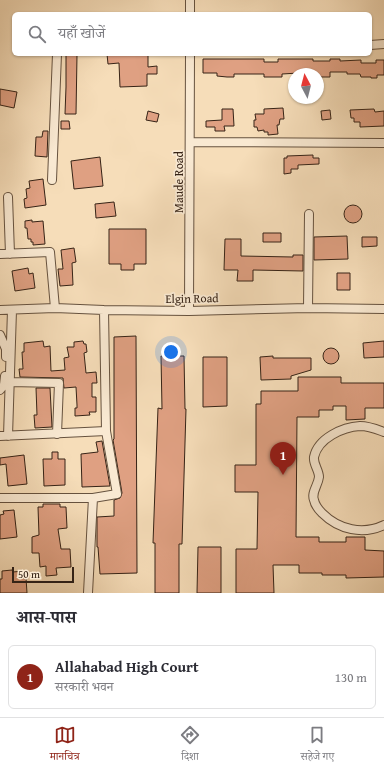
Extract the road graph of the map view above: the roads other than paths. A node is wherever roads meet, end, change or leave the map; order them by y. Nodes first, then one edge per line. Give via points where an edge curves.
1 (190, 0) edge
2 (190, 12) edge
3 (372, 44) edge
4 (384, 44) edge
5 (57, 56) edge
6 (190, 56) edge
7 (190, 142) junction
8 (384, 143) edge
9 (52, 180) dead end
10 (8, 197) dead end
11 (309, 214) dead end
12 (0, 254) edge
13 (10, 254) junction
14 (55, 308) junction
15 (308, 308) junction
16 (384, 308) edge
17 (0, 310) edge
18 (12, 310) junction
19 (104, 310) junction
20 (189, 311) junction
21 (0, 335) edge
22 (9, 382) junction
23 (0, 390) edge
24 (106, 431) junction
25 (384, 432) edge
26 (57, 434) junction
27 (4, 436) edge
28 (0, 498) edge
29 (93, 498) junction
30 (384, 525) edge
31 (88, 593) edge

1 - 2 street
3 - 4 street
5 - 9 street
6 - 7 street, Maude Road
7 - 8 street
7 - 20 street, Maude Road
10 - 13 street
11 - 15 street
12 - 13 street
13 - 14 street via 50,252
14 - 18 street, Elgin Road
14 - 19 street, Elgin Road
15 - 16 street, Elgin Road
15 - 20 street, Elgin Road
17 - 18 street, Elgin Road
18 - 22 street
19 - 20 street, Elgin Road
19 - 24 street
21 - 23 street via 6,349 6,371 4,385
22 - 26 street via 59,383
22 - 27 street
24 - 26 street
24 - 29 street via 117,494
25 - 30 street via 361,426 335,433 324,441 314,458 319,475 313,492 314,501 320,510 336,524 357,530 368,530
26 - 27 street
28 - 29 street
29 - 31 street

